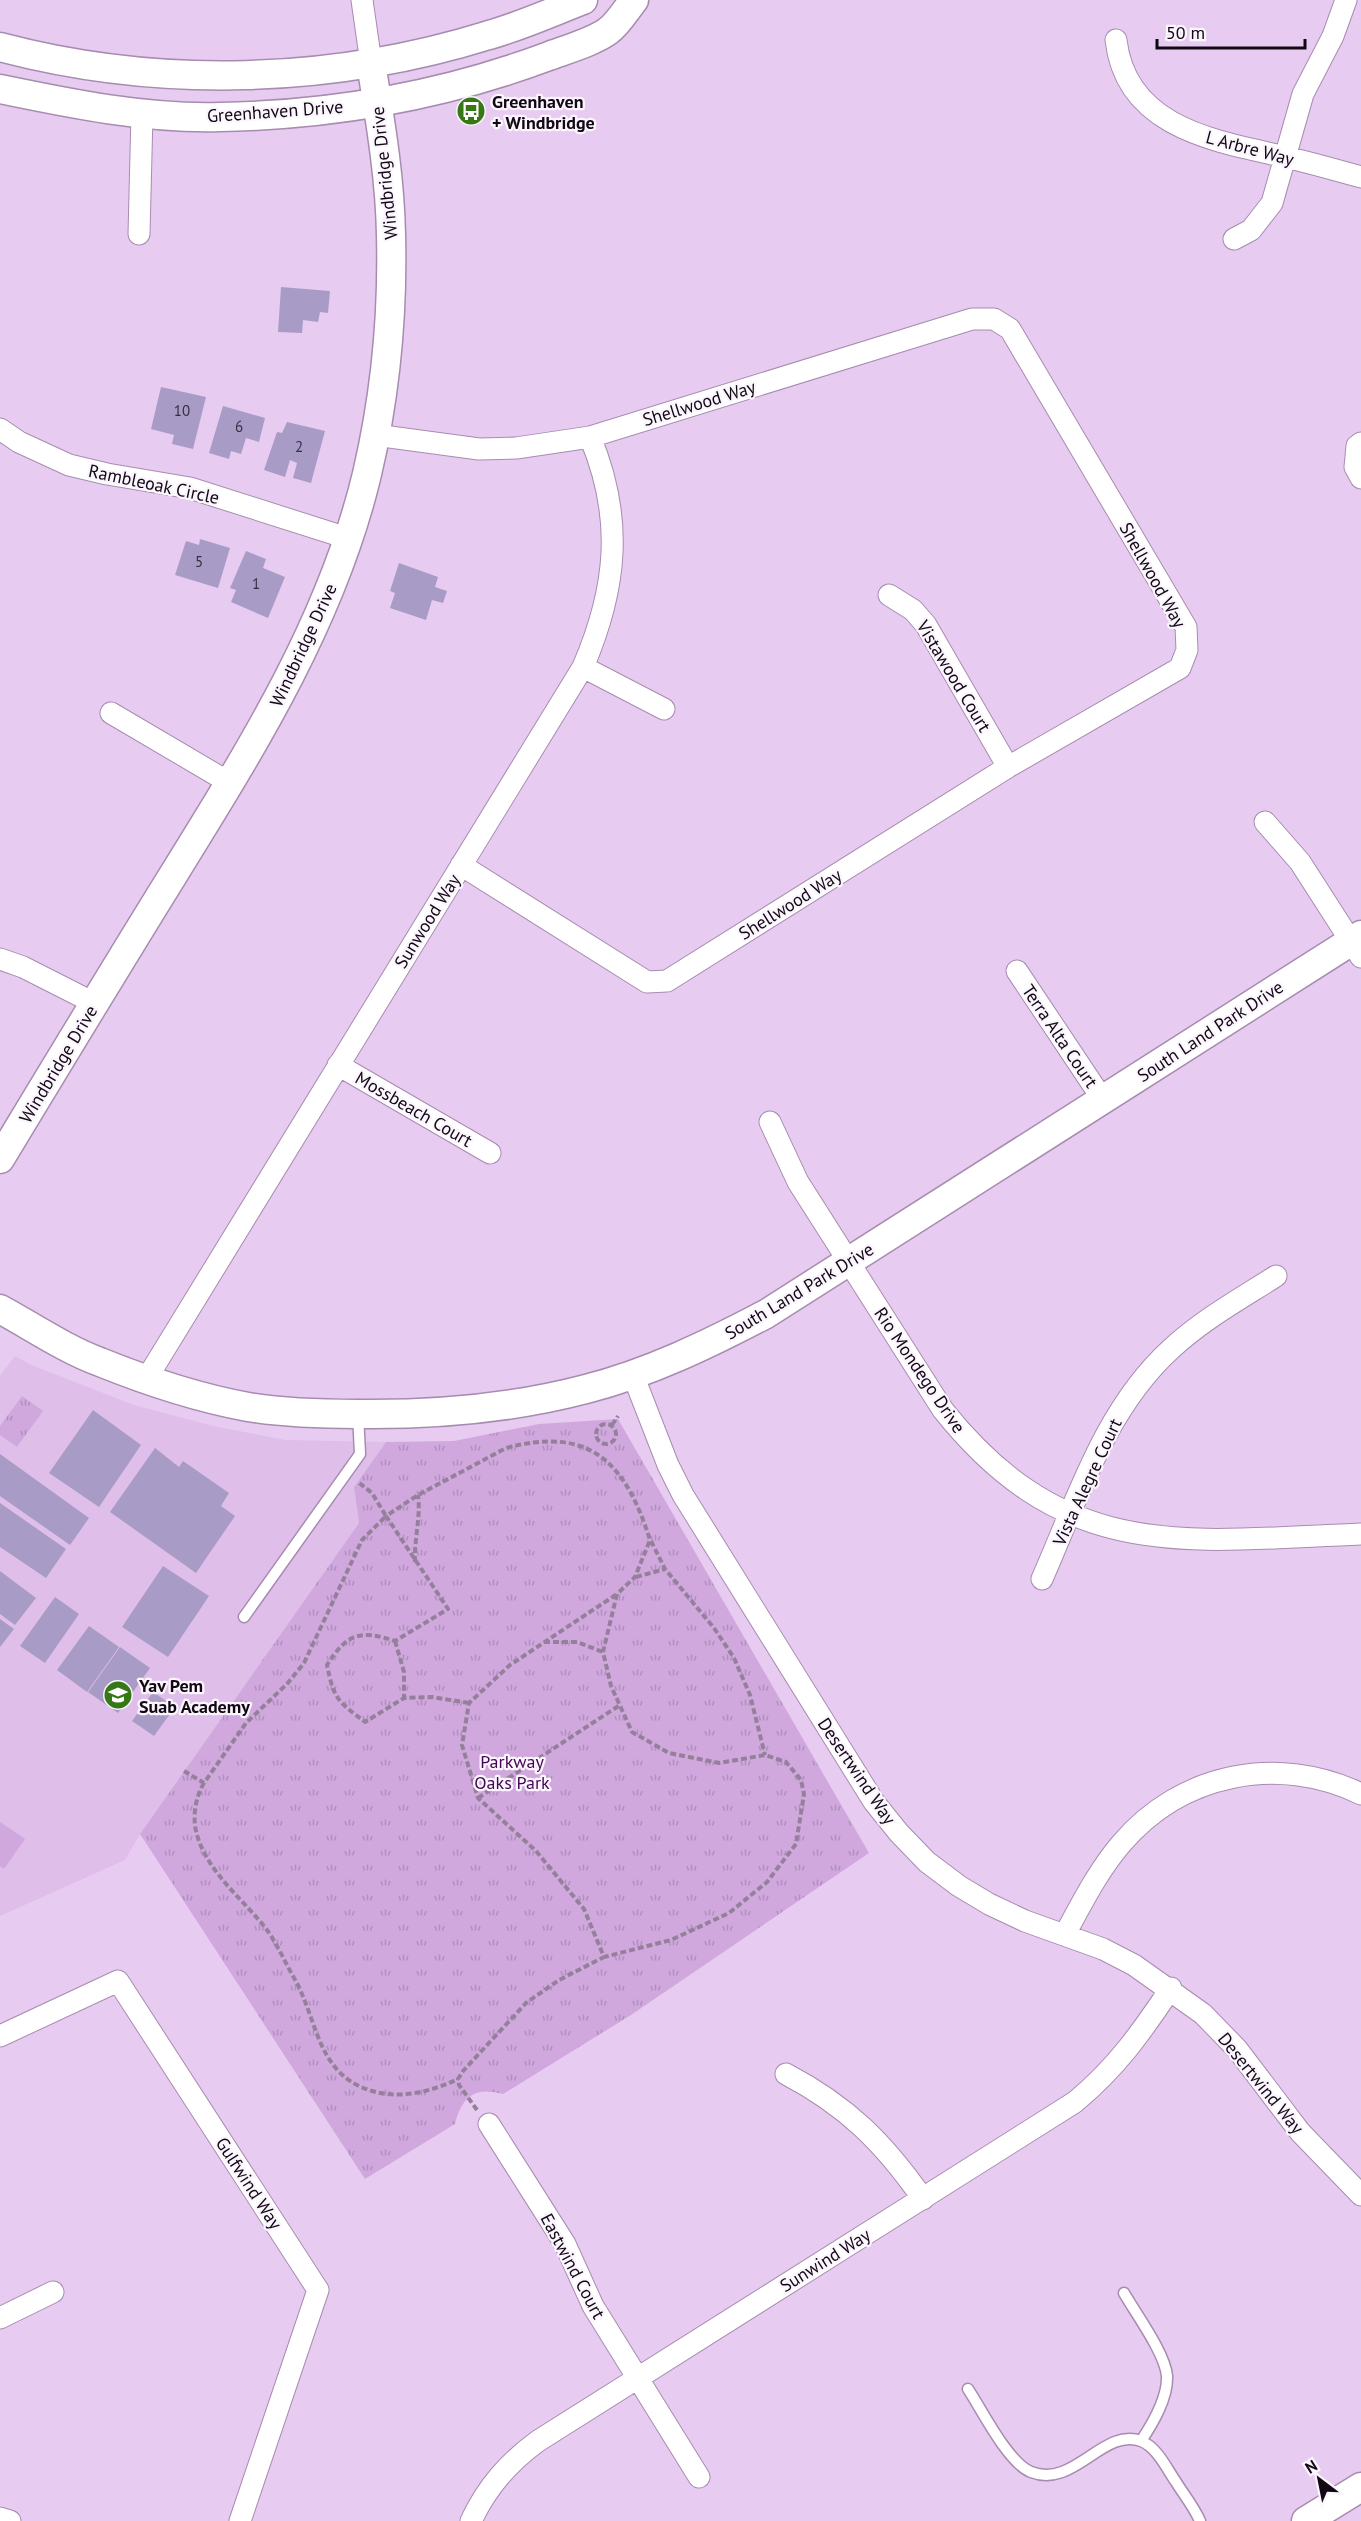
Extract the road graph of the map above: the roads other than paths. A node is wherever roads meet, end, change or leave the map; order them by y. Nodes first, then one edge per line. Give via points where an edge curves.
1 (362, 0) edge
2 (583, 0) edge
3 (634, 0) edge
4 (1346, 0) edge
5 (1116, 40) dead end
6 (0, 47) edge
7 (371, 63) junction
8 (0, 88) edge
9 (377, 103) junction
10 (142, 114) junction
11 (1285, 157) junction
12 (1361, 177) edge
13 (139, 234) dead end
14 (1234, 239) dead end
15 (0, 429) edge
16 (375, 435) junction
17 (590, 437) junction
18 (1361, 442) edge
19 (1361, 478) edge
20 (347, 538) junction
21 (889, 595) dead end
22 (583, 667) junction
23 (664, 709) dead end
24 (111, 713) dead end
25 (1008, 767) junction
26 (230, 783) junction
27 (1265, 822) dead end
28 (461, 866) junction
29 (1358, 944) edge
30 (0, 959) edge
31 (1017, 971) dead end
32 (94, 1003) junction
33 (338, 1065) junction
34 (1103, 1100) junction
35 (770, 1122) dead end
36 (490, 1153) dead end
37 (0, 1159) edge
38 (849, 1262) junction
39 (1276, 1276) dead end
40 (0, 1309) edge
41 (633, 1375) junction
42 (147, 1378) junction
43 (358, 1414) junction
44 (1071, 1514) junction
45 (1361, 1534) edge
46 (1042, 1579) dead end
47 (244, 1617) dead end
48 (1361, 1794) edge
49 (1065, 1934) junction
50 (1171, 1988) junction
51 (0, 2036) edge
52 (786, 2074) dead end
53 (489, 2124) dead end
54 (1361, 2195) edge
55 (923, 2199) junction
56 (53, 2292) dead end
57 (1124, 2293) dead end
58 (0, 2318) edge
59 (638, 2379) junction
60 (968, 2389) dead end
61 (1142, 2441) junction
62 (699, 2477) dead end
63 (1361, 2487) edge
64 (0, 2518) edge
65 (10, 2521) edge
66 (240, 2521) edge
67 (471, 2521) edge
68 (1200, 2521) edge
69 (1306, 2521) edge

1 - 7 street
2 - 7 street via 491,35
3 - 9 street, Greenhaven Drive via 608,32 557,53 444,90
4 - 11 street via 1334,36 1303,94
5 - 11 street, L Arbre Way via 1121,69 1131,88 1164,117 1213,141
6 - 7 street via 74,63 198,76
7 - 9 street, Windbridge Drive
8 - 10 street, Greenhaven Drive
9 - 10 street, Greenhaven Drive via 219,118
9 - 16 street, Windbridge Drive via 389,206 391,296
10 - 13 street
11 - 12 street, L Arbre Way
11 - 14 street via 1272,203 1251,230
15 - 20 street, Rambleoak Circle via 18,442 69,465 190,488
16 - 17 street, Shellwood Way via 479,448 516,448
16 - 20 street, Windbridge Drive
17 - 22 street, Sunwood Way via 603,468 610,500 612,565 607,602
17 - 25 street, Shellwood Way via 972,319 994,319 1010,329 1185,627 1187,650 1180,668
18 - 19 street via 1355,467
20 - 26 street, Windbridge Drive via 325,602 298,662
21 - 25 street, Vistawood Court via 913,610 926,625
22 - 23 street
22 - 28 street, Sunwood Way
24 - 26 street
25 - 28 street, Shellwood Way via 667,981 647,982
26 - 32 street, Windbridge Drive
27 - 29 street via 1300,862
28 - 33 street, Sunwood Way
29 - 34 street, South Land Park Drive
30 - 32 street
31 - 34 street, Terra Alta Court
32 - 37 street, Windbridge Drive
33 - 36 street, Mossbeach Court
33 - 42 street, Sunwood Way
34 - 38 street, South Land Park Drive
35 - 38 street, Rio Mondego Drive via 798,1182
38 - 41 street, South Land Park Drive via 709,1344
38 - 44 street, Rio Mondego Drive via 943,1410 967,1440 1024,1489
39 - 44 street, Vista Alegre Court via 1199,1325 1143,1379 1103,1439
40 - 42 street, South Land Park Drive via 100,1362
41 - 43 street, South Land Park Drive via 588,1389 493,1408 409,1415
41 - 49 street, Desertwind Way via 682,1494 874,1802 920,1855 959,1886 1025,1921
42 - 43 street, South Land Park Drive via 249,1407 302,1414
43 - 47 lane via 360,1454
44 - 45 street, Rio Mondego Drive via 1097,1525 1171,1540
44 - 46 street, Vista Alegre Court
48 - 49 street via 1315,1777 1264,1772 1221,1779 1183,1793 1147,1818 1121,1843 1089,1889
49 - 50 street, Desertwind Way via 1134,1965
50 - 54 street, Desertwind Way via 1238,2049 1300,2132
50 - 55 street, Sunwind Way via 1129,2050 1075,2103
51 - 66 street, Gulfwind Way via 118,1981 318,2290
52 - 55 street via 838,2104 870,2131 898,2162
53 - 59 street, Eastwind Court via 565,2244 593,2306
55 - 59 street, Sunwind Way
56 - 58 street
57 - 61 lane via 1164,2364 1167,2378 1162,2401
59 - 62 street, Eastwind Court
59 - 67 street, Sunwind Way via 519,2455 498,2476
60 - 61 lane via 1014,2459 1031,2472 1058,2474 1112,2444
61 - 68 lane via 1163,2462
63 - 69 street
64 - 65 street

